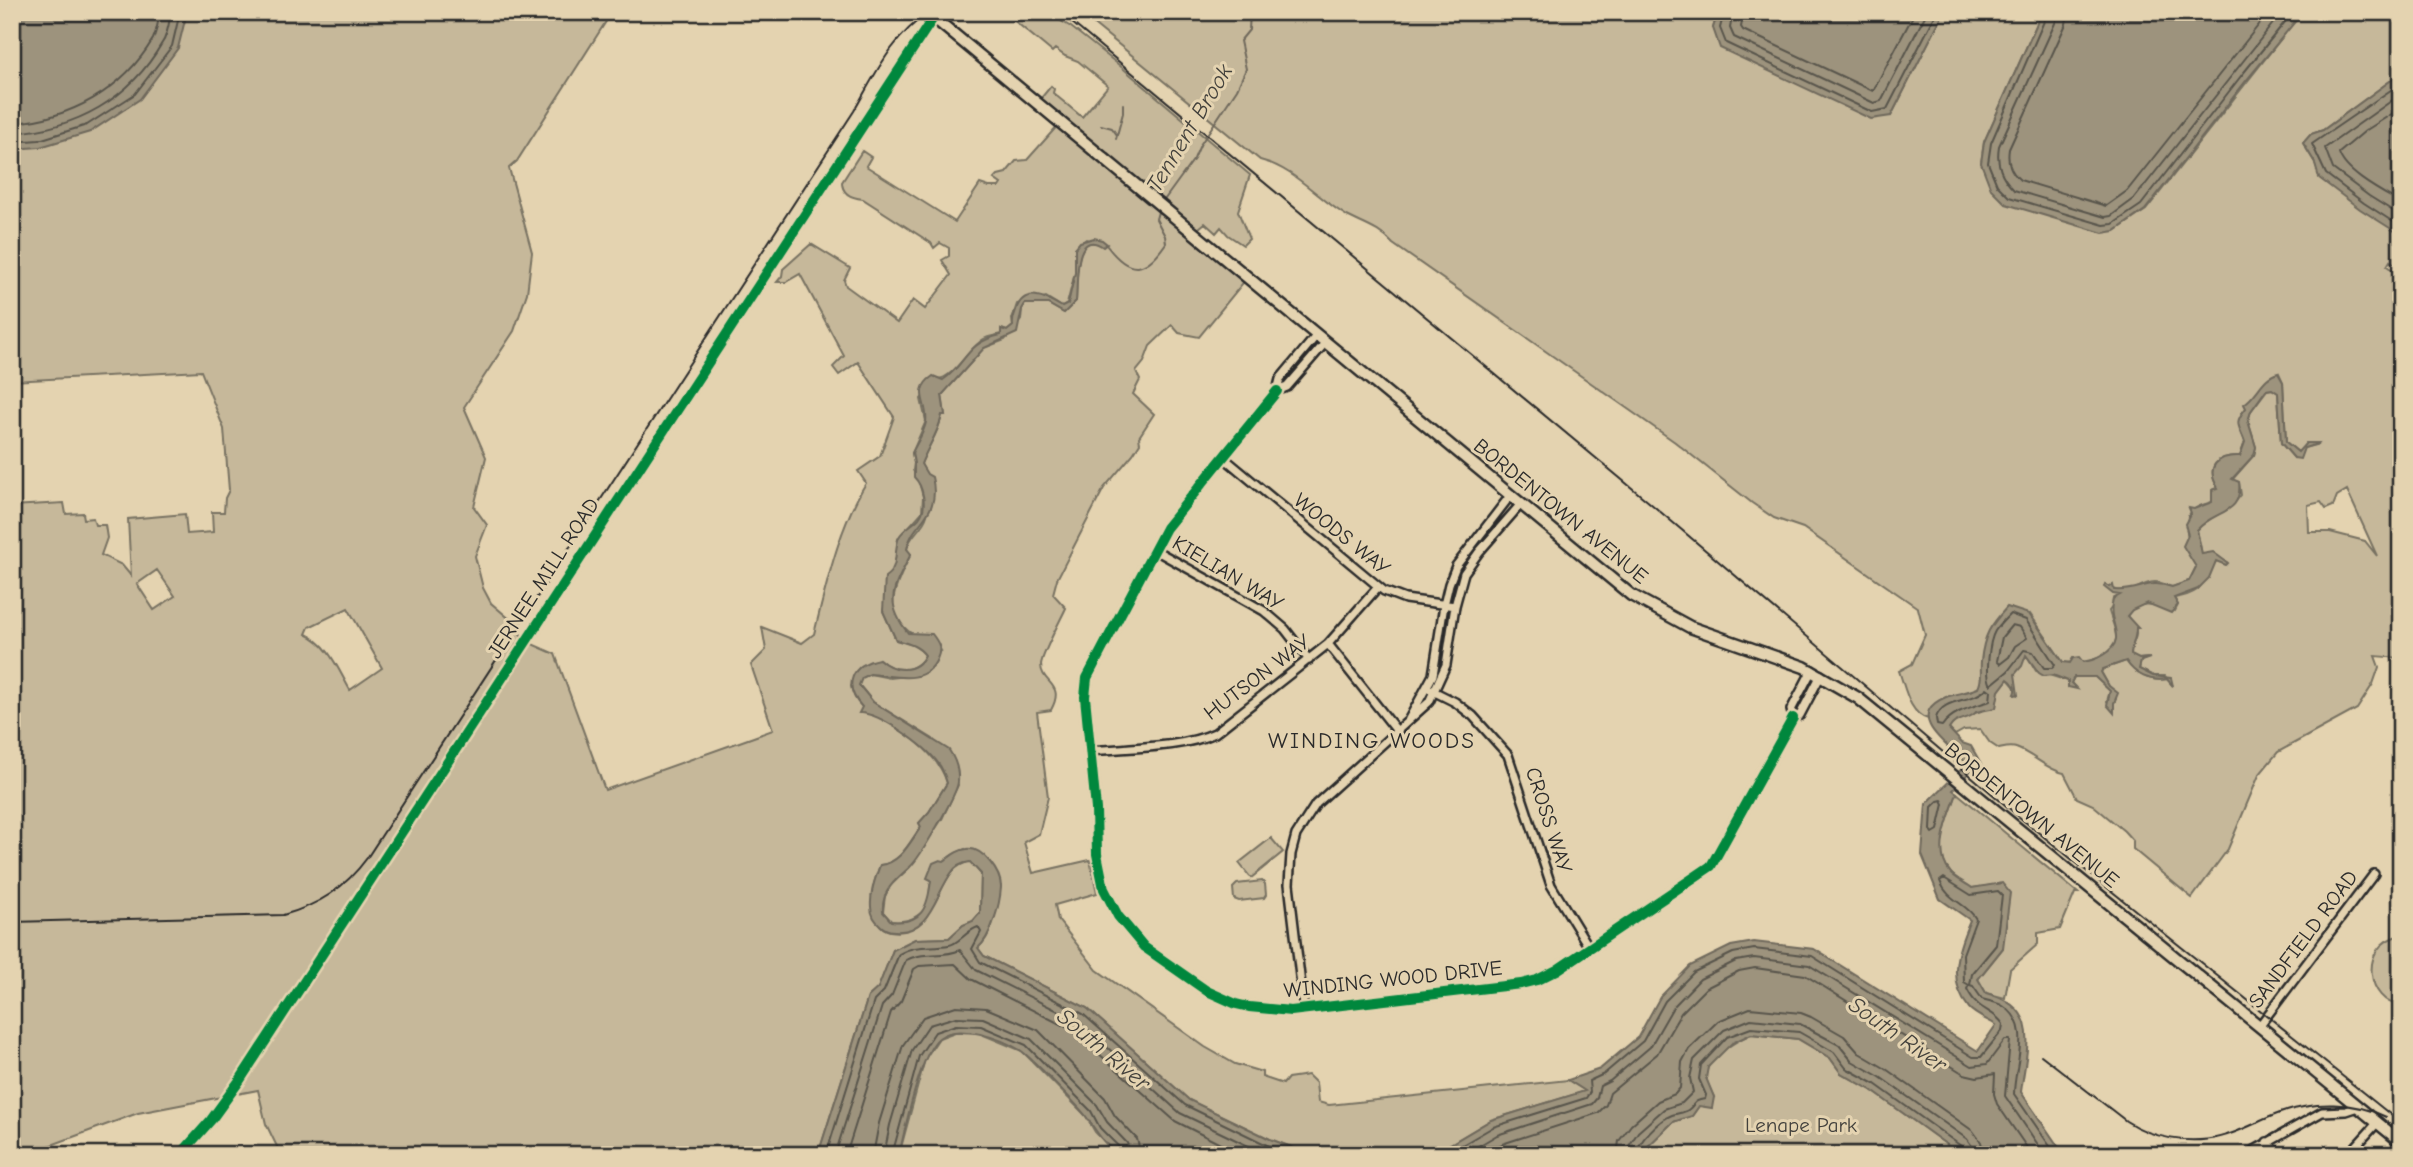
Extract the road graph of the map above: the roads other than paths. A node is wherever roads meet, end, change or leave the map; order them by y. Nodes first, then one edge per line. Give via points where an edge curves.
1 (930, 15) edge
2 (1315, 336) junction
3 (1325, 343) junction
4 (1278, 391) junction
5 (1223, 457) junction
6 (1510, 496) junction
7 (1520, 505) junction
8 (1154, 550) junction
9 (1378, 587) junction
10 (1444, 605) junction
11 (1455, 606) junction
12 (1328, 645) junction
13 (1308, 660) junction
14 (1817, 673) junction
15 (1427, 688) junction
16 (1436, 692) junction
17 (1409, 719) junction
18 (1397, 731) junction
19 (1090, 751) junction
20 (2374, 874) dead end
21 (1590, 949) junction
22 (1304, 1010) junction
23 (2260, 1025) junction
24 (2358, 1107) junction
25 (2378, 1122) junction
26 (2267, 1142) junction
27 (2401, 1142) edge
28 (180, 1155) edge
29 (2246, 1155) edge
30 (2280, 1155) edge
31 (2348, 1155) edge

1 - 2 main road, BORDENTOWN AVENUE
1 - 28 street, JERNEE MILL ROAD via 245,1071
2 - 3 main road, BORDENTOWN AVENUE
2 - 4 street, WINDING WOOD DRIVE via 1280,379
3 - 4 street, WINDING WOOD DRIVE via 1287,387
3 - 6 main road, BORDENTOWN AVENUE
4 - 5 street, WINDING WOOD DRIVE
5 - 8 street, WINDING WOOD DRIVE via 1173,518
5 - 9 street, WOODS WAY
6 - 7 main road, BORDENTOWN AVENUE
6 - 10 street via 1457,566
7 - 11 street via 1470,564
7 - 14 main road, BORDENTOWN AVENUE via 1648,605 1690,627
8 - 13 street, KIELIAN WAY via 1264,611 1285,629
8 - 19 street, WINDING WOOD DRIVE via 1085,684
9 - 10 street, WOODS WAY via 1405,599
9 - 12 street, HUTSON WAY
10 - 11 street, WOODS WAY
10 - 15 street via 1436,662
11 - 16 street via 1446,665
12 - 13 street, HUTSON WAY
12 - 18 street
13 - 19 street, HUTSON WAY via 1207,736 1181,743
14 - 21 street, WINDING WOOD DRIVE via 1800,715 1793,718 1711,866
14 - 23 main road, BORDENTOWN AVENUE via 1857,698
15 - 16 street, CROSS WAY
15 - 17 street
16 - 17 street
16 - 21 street, CROSS WAY via 1473,716 1508,755 1551,885
17 - 18 street
18 - 22 street via 1316,804 1296,835 1289,884
19 - 22 street, WINDING WOOD DRIVE via 1100,876 1110,903 1128,929 1144,947 1227,1000 1267,1010
20 - 23 street, SANDFIELD ROAD
21 - 22 street, WINDING WOOD DRIVE via 1531,982
23 - 24 main road, BORDENTOWN AVENUE
24 - 25 main road, BORDENTOWN AVENUE
24 - 26 street via 2322,1112
25 - 27 main road, BORDENTOWN AVENUE
25 - 31 street
26 - 29 street
26 - 30 street

